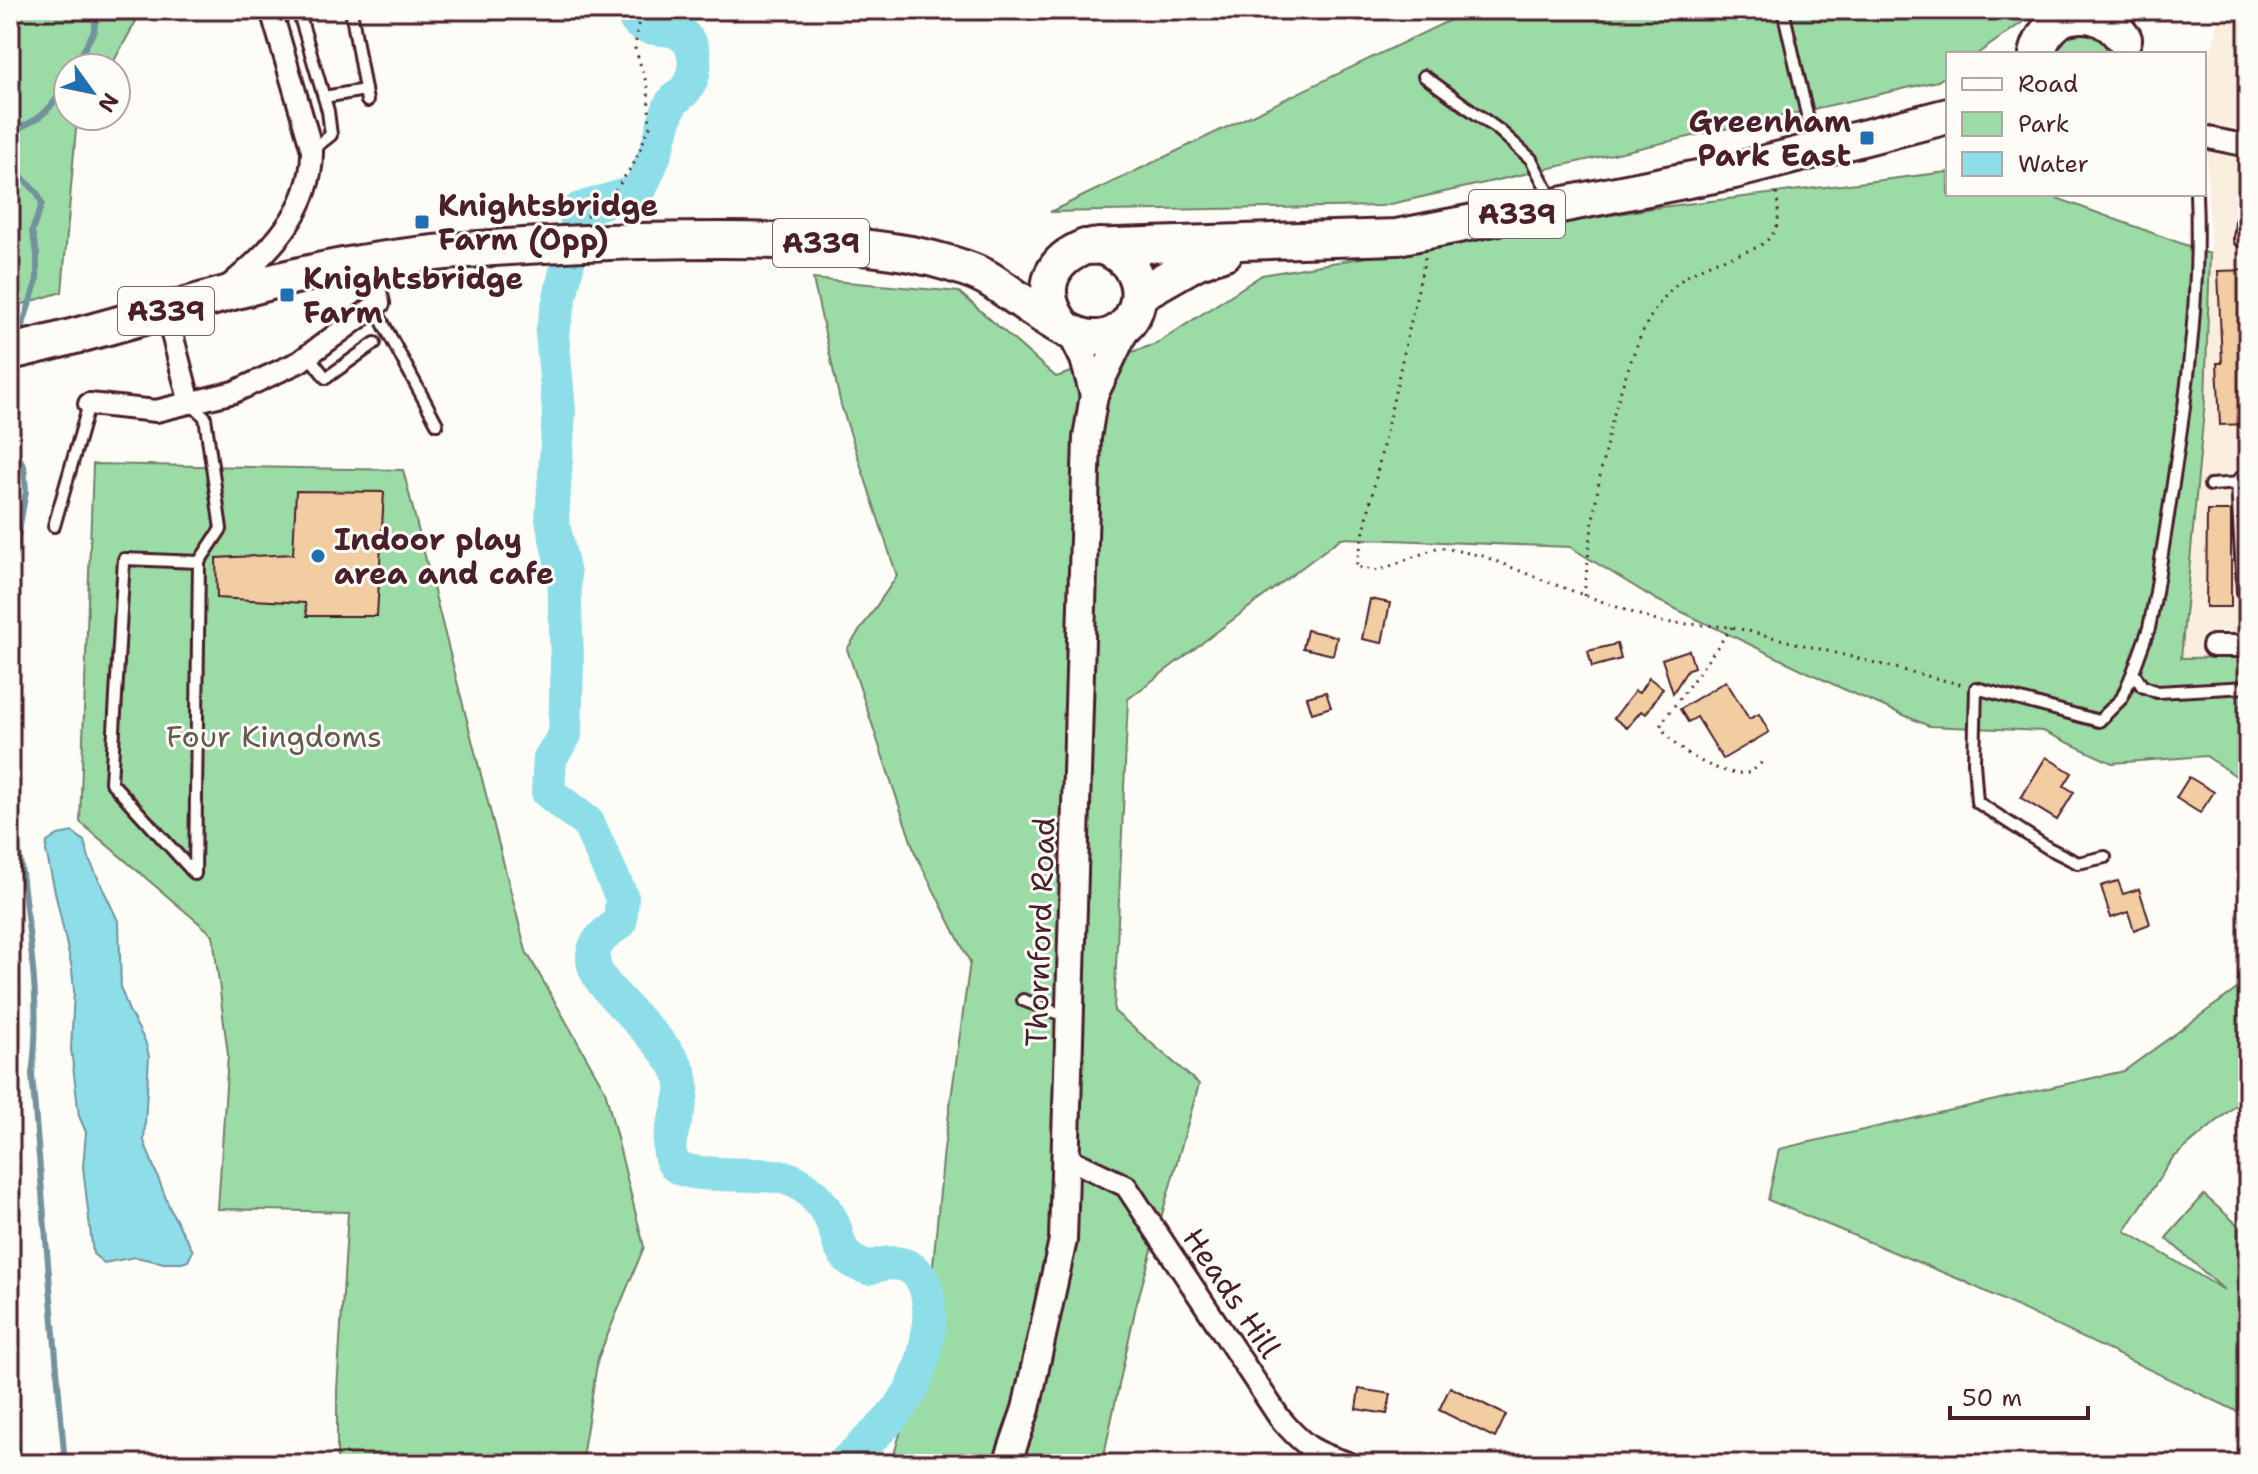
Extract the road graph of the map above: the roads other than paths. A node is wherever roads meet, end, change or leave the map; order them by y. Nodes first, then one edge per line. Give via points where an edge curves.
1 (271, 10) edge
2 (298, 10) edge
3 (351, 10) edge
4 (1783, 10) edge
5 (2066, 15) edge
6 (2128, 40) edge
7 (2037, 52) edge
8 (1424, 76) dead end
9 (324, 97) junction
10 (1946, 117) edge
11 (2206, 137) edge
12 (2248, 146) edge
13 (312, 150) junction
14 (1815, 151) junction
15 (2248, 168) edge
16 (2196, 196) edge
17 (1556, 206) junction
18 (283, 233) junction
19 (2240, 240) dead end
20 (1256, 243) junction
21 (1100, 246) junction
22 (368, 262) junction
23 (1059, 263) junction
24 (985, 277) junction
25 (285, 278) junction
26 (212, 299) junction
27 (383, 300) junction
28 (1136, 306) junction
29 (166, 311) junction
30 (1066, 329) junction
31 (375, 343) dead end
32 (10, 352) edge
33 (308, 355) junction
34 (1094, 395) junction
35 (190, 403) junction
36 (89, 404) joint
37 (437, 424) dead end
38 (2245, 483) edge
39 (2210, 485) dead end
40 (54, 526) dead end
41 (199, 562) junction
42 (2248, 592) edge
43 (2213, 646) dead end
44 (2248, 646) edge
45 (2133, 672) junction
46 (2248, 687) edge
47 (2105, 857) dead end
48 (1023, 1000) dead end
49 (1070, 1017) junction
50 (1063, 1156) junction
51 (1007, 1464) edge
52 (1351, 1464) edge

1 - 13 street
2 - 9 lane
3 - 9 lane via 366,96
4 - 14 lane
5 - 6 highway via 2103,18
5 - 7 highway via 2049,28
8 - 17 lane via 1531,159
9 - 13 lane via 331,135
10 - 14 highway, A339
11 - 12 street
13 - 18 street via 309,182
14 - 17 highway, A339
15 - 19 lane
16 - 45 lane via 2190,360 2156,592
17 - 20 highway, A339 via 1397,237
18 - 25 street
18 - 26 street
20 - 21 highway, A339
20 - 28 highway, A339 via 1196,262
21 - 23 highway via 1070,253
21 - 28 highway via 1129,263 1137,277
22 - 24 highway, A339 via 529,245 847,244 916,255
22 - 25 highway, A339
22 - 27 street
23 - 24 highway, A339
23 - 30 highway via 1049,299
24 - 30 highway, A339
25 - 26 highway, A339
26 - 29 highway, A339
27 - 33 street
27 - 37 lane
28 - 30 highway via 1121,329 1110,335 1094,338
28 - 34 street, Thornford Road
29 - 32 highway, A339
29 - 35 street
30 - 34 street, Thornford Road via 1084,359
31 - 33 lane via 326,378
33 - 35 street via 234,392
34 - 49 street, Thornford Road via 1087,438
35 - 36 street via 156,411
35 - 41 lane via 205,417 221,529
36 - 40 lane
38 - 39 lane
38 - 42 street
41 - 41 lane via 124,559 111,782 195,874
43 - 44 street
45 - 46 lane via 2142,686 2157,692
45 - 47 lane via 2122,698 2099,721 1976,688 1977,802 2078,863
48 - 49 lane
49 - 50 street, Thornford Road
50 - 51 street, Thornford Road via 1063,1240 1026,1409
50 - 52 street, Heads Hill via 1126,1186 1279,1417 1314,1452

